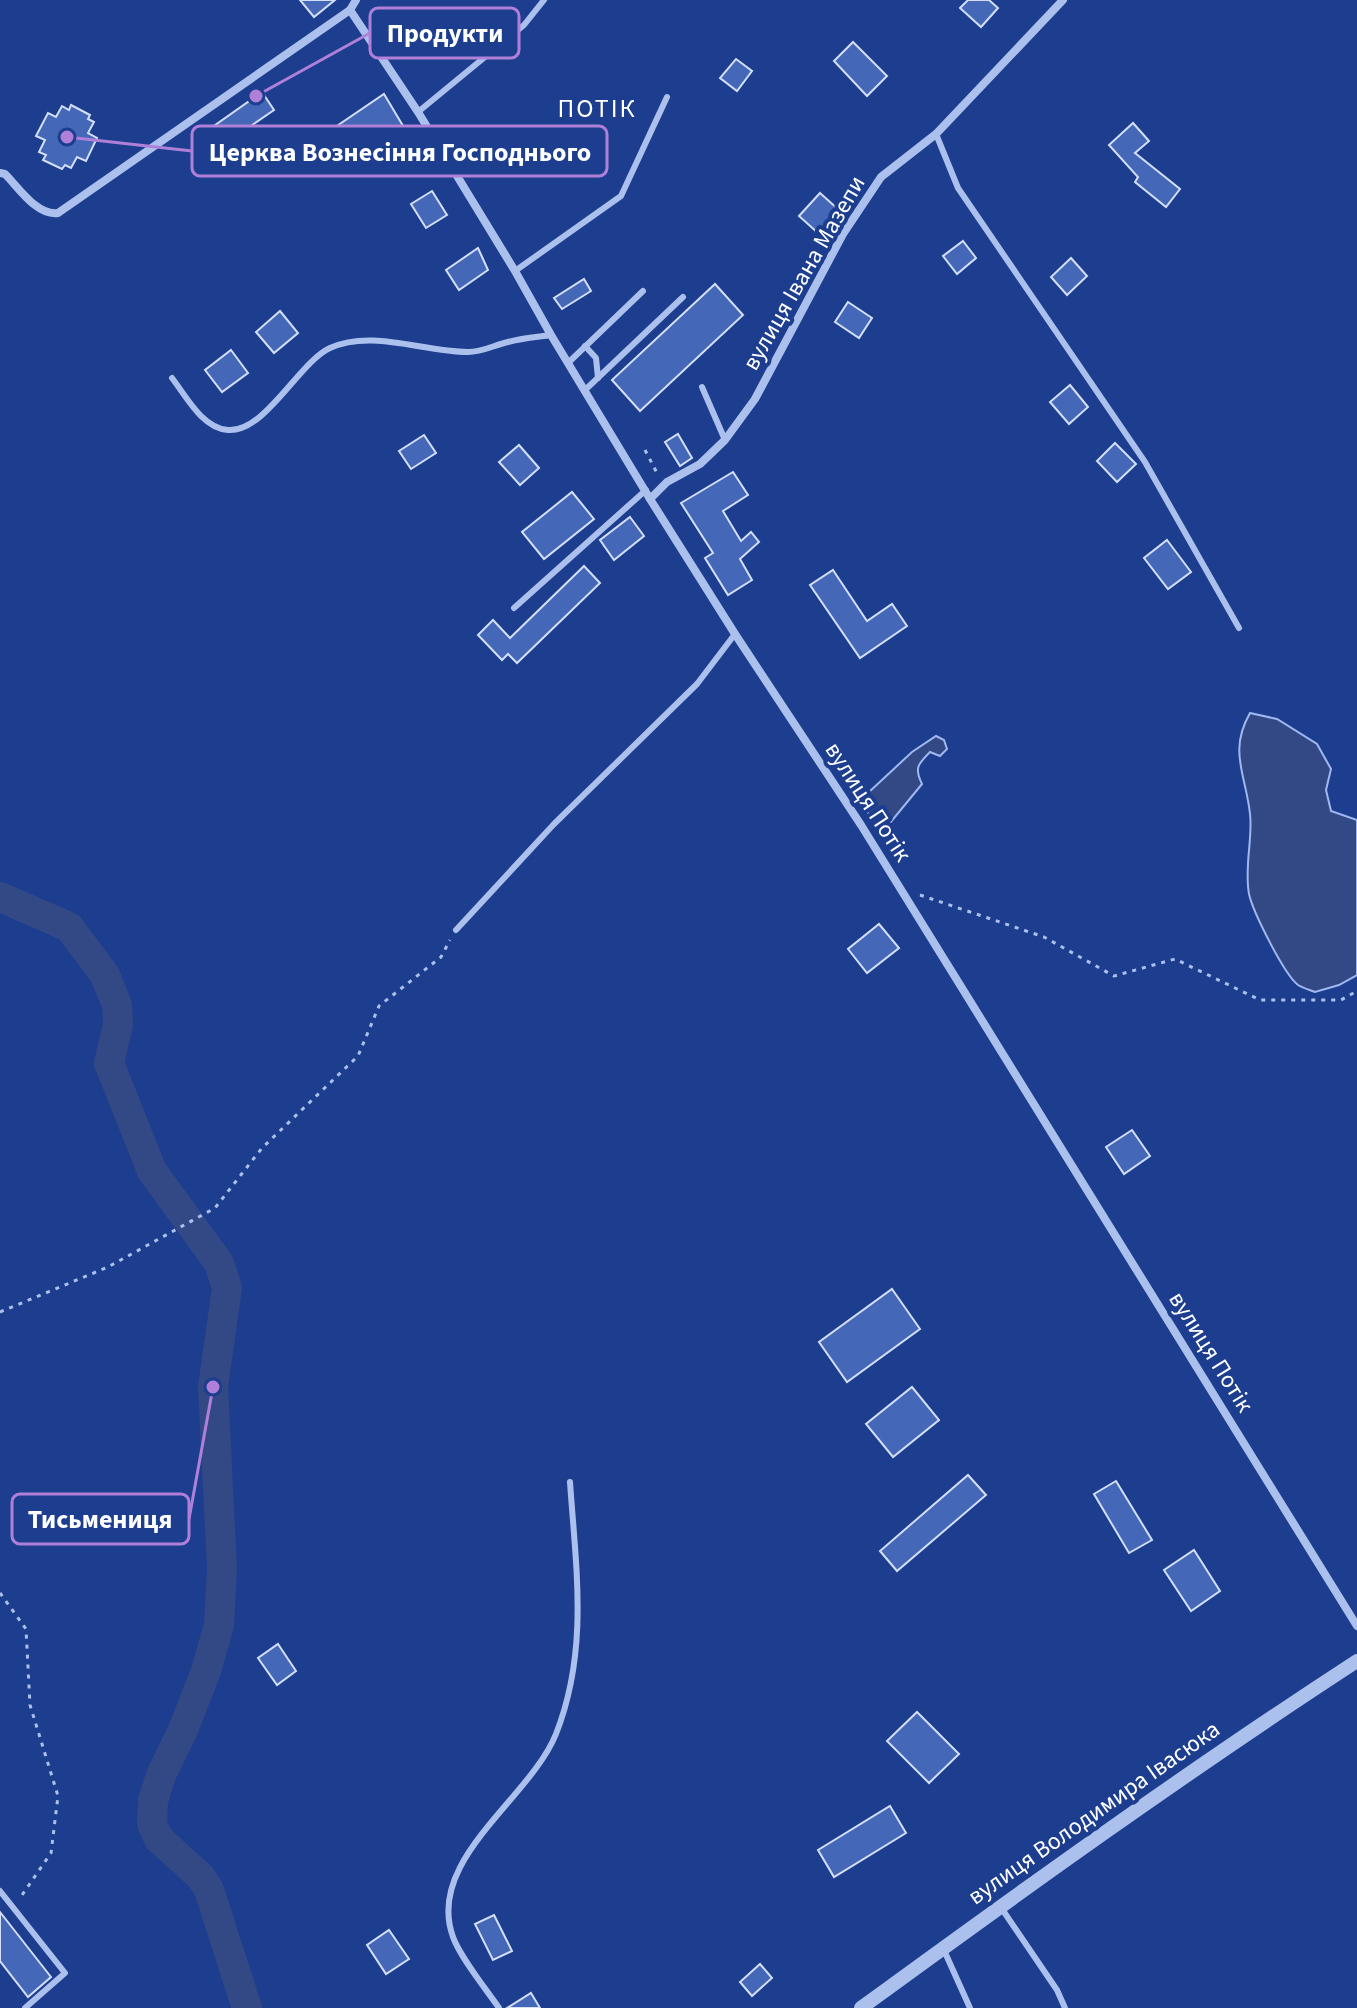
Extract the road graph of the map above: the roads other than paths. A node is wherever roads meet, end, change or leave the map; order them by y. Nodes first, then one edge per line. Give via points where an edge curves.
1 (356, 0) edge
2 (544, 0) edge
3 (1063, 0) edge
4 (350, 10) junction
5 (667, 97) dead end
6 (418, 112) junction
7 (936, 134) junction
8 (0, 173) edge
9 (515, 271) junction
10 (643, 291) dead end
11 (683, 297) dead end
12 (551, 335) junction
13 (585, 346) junction
14 (568, 363) junction
15 (172, 378) dead end
16 (598, 378) junction
17 (702, 387) dead end
18 (584, 391) junction
19 (725, 440) junction
20 (651, 494) junction
21 (514, 608) dead end
22 (1239, 628) dead end
23 (735, 634) junction
24 (456, 930) road end
25 (570, 1482) dead end
26 (1357, 1626) edge
27 (1357, 1661) edge
28 (0, 1891) edge
29 (1000, 1906) junction
30 (943, 1948) junction
31 (25, 2008) edge
32 (499, 2008) edge
33 (861, 2008) edge
34 (970, 2008) edge
35 (1065, 2008) edge

1 - 4 street
2 - 6 lane via 524,25
3 - 7 street, вулиця Івана Мазепи
4 - 6 street, вулиця Потік
4 - 8 street via 58,213 36,206
5 - 9 lane via 621,196
6 - 9 street, вулиця Потік
7 - 19 street, вулиця Івана Мазепи via 881,177 843,234 755,399
7 - 22 lane via 958,188 984,231 1145,462
9 - 12 street, вулиця Потік
10 - 13 lane
11 - 16 lane
12 - 14 street, вулиця Потік
12 - 15 lane via 467,352 358,340 331,347 318,354 278,400 247,425 230,431 201,417
13 - 14 lane
13 - 16 lane via 596,358
14 - 18 street, вулиця Потік
16 - 18 lane
17 - 19 lane
18 - 20 street, вулиця Потік
19 - 20 street, вулиця Івана Мазепи via 700,464
20 - 21 lane
20 - 23 street, вулиця Потік
23 - 24 lane via 697,684 554,824
23 - 26 street, вулиця Потік via 899,887
25 - 32 lane via 580,1611 571,1688 555,1737 526,1783 470,1850 454,1878 447,1906 453,1938
27 - 29 street, вулиця Володимира Івасюка
28 - 31 lane via 65,1973
29 - 30 street, вулиця Володимира Івасюка
29 - 35 lane
30 - 33 street, вулиця Володимира Івасюка
30 - 34 lane

